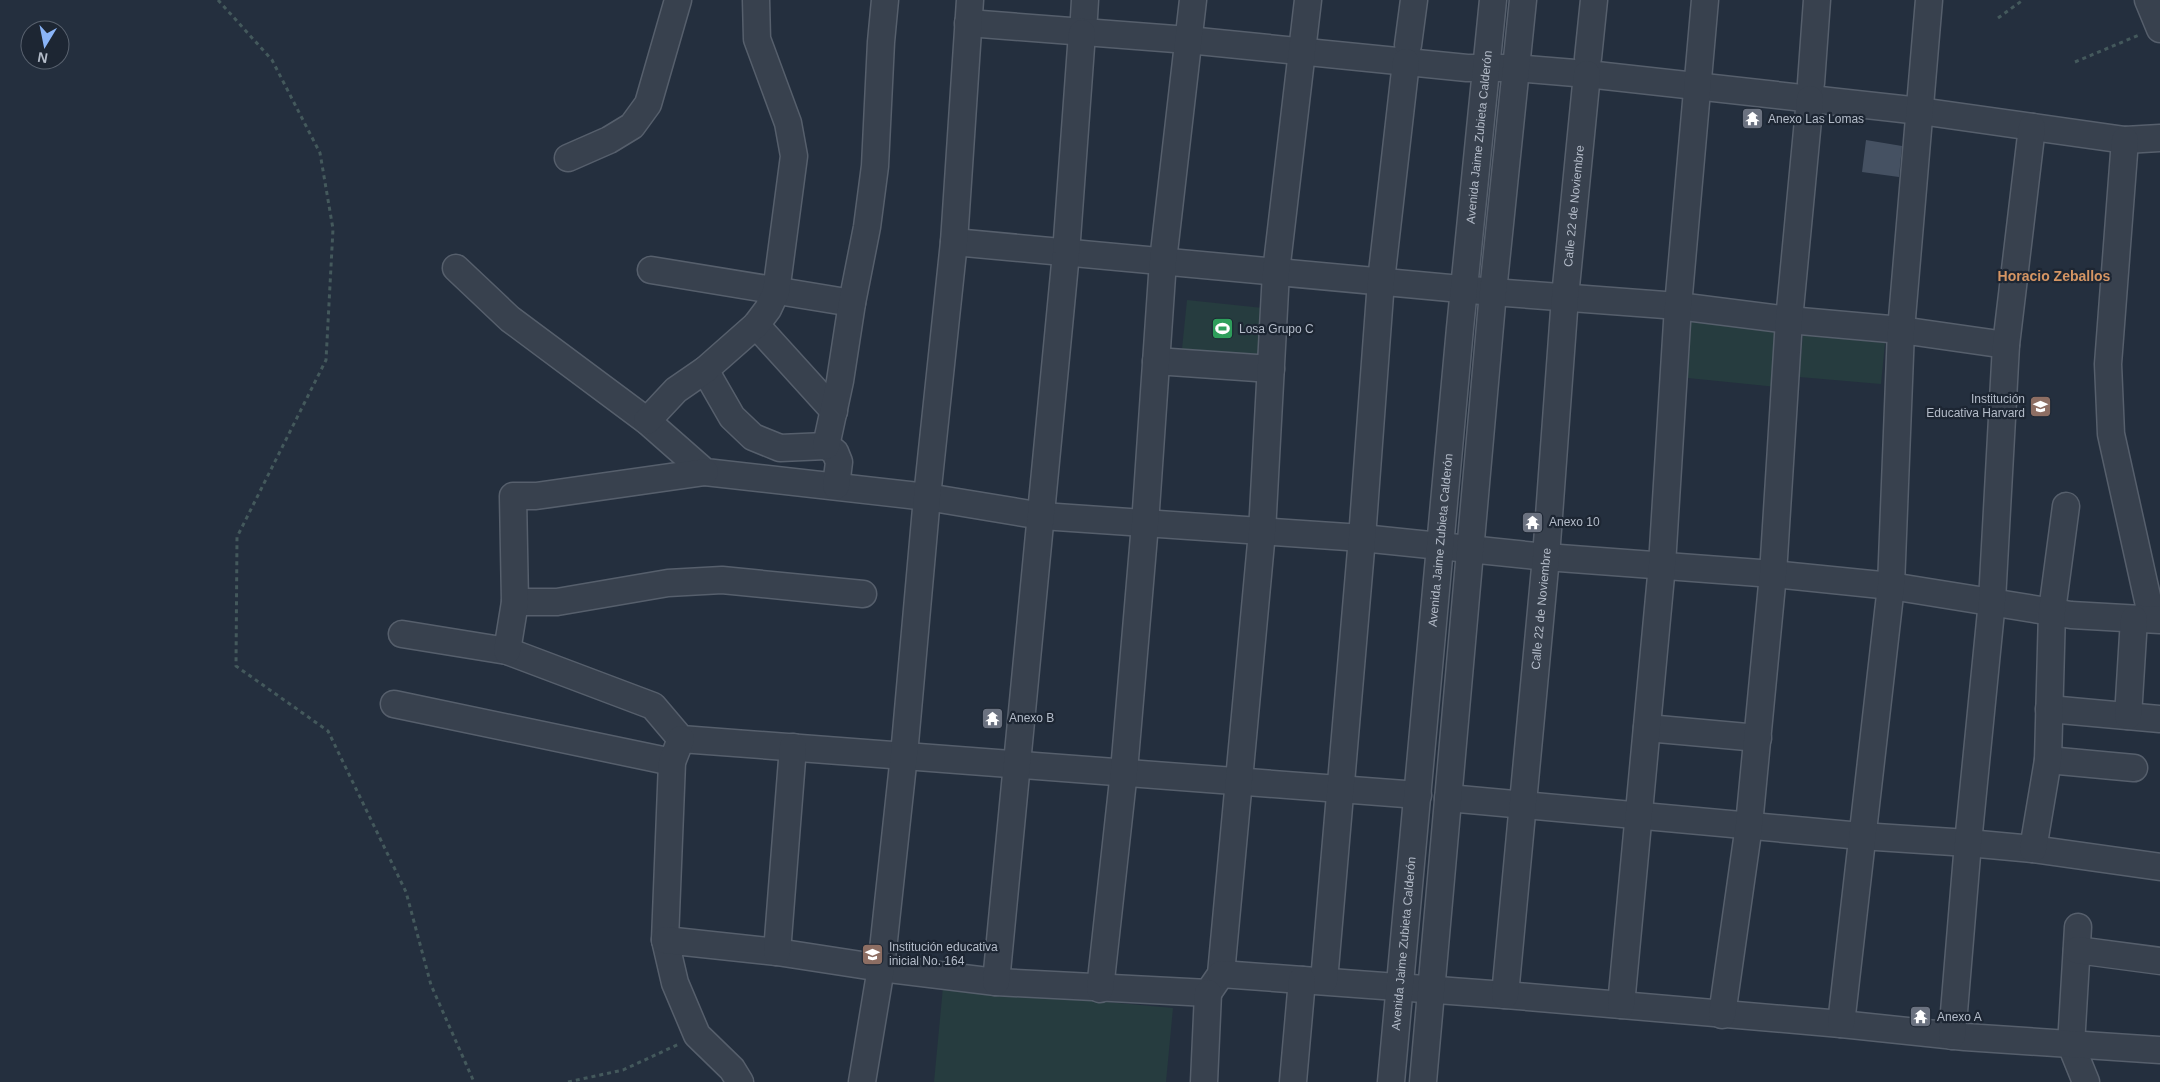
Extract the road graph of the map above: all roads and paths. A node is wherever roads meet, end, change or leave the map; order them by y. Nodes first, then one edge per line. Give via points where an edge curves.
1 (218, 0) edge
2 (678, 0) edge
3 (756, 0) edge
4 (885, 0) edge
5 (1193, 0) edge
6 (1308, 0) edge
7 (1414, 0) edge
8 (1493, 0) edge
9 (1523, 0) edge
10 (1594, 0) edge
11 (1705, 0) edge
12 (1818, 0) edge
13 (1929, 0) edge
14 (2024, 0) edge
15 (2148, 0) edge
16 (969, 9) edge
17 (1084, 17) edge
18 (1998, 18) dead end
19 (2159, 28) edge
20 (1189, 33) junction
21 (1303, 44) junction
22 (1407, 54) junction
23 (1516, 60) junction
24 (1487, 61) junction
25 (2075, 62) dead end
26 (1588, 66) junction
27 (1698, 79) junction
28 (1810, 91) junction
29 (1921, 102) junction
30 (2032, 127) junction
31 (2160, 138) edge
32 (2125, 140) junction
33 (568, 158) dead end
34 (954, 242) junction
35 (1066, 253) junction
36 (1163, 262) junction
37 (456, 268) dead end
38 (651, 270) dead end
39 (1276, 272) junction
40 (1381, 281) junction
41 (1464, 290) junction
42 (776, 292) junction
43 (1493, 292) junction
44 (1564, 297) junction
45 (852, 303) junction
46 (1678, 306) junction
47 (1789, 320) junction
48 (756, 325) junction
49 (1901, 330) junction
50 (2006, 345) junction
51 (1156, 361) junction
52 (1271, 369) junction
53 (705, 370) junction
54 (834, 412) junction
55 (647, 421) junction
56 (826, 446) junction
57 (705, 472) junction
58 (836, 486) junction
59 (927, 497) junction
60 (2066, 506) dead end
61 (1042, 516) junction
62 (1145, 524) junction
63 (1262, 532) junction
64 (1362, 538) junction
65 (1441, 547) junction
66 (1470, 550) junction
67 (1546, 557) junction
68 (1662, 565) junction
69 (1773, 574) junction
70 (1891, 586) junction
71 (863, 594) dead end
72 (1992, 601) junction
73 (515, 602) junction
74 (2052, 611) junction
75 (2149, 620) edge
76 (402, 634) dead end
77 (507, 651) junction
78 (394, 704) dead end
79 (2049, 708) junction
80 (2128, 716) junction
81 (2160, 719) edge
82 (1646, 728) junction
83 (1758, 738) junction
84 (793, 747) junction
85 (676, 750) junction
86 (904, 755) junction
87 (2048, 760) junction
88 (1016, 765) junction
89 (2134, 768) dead end
90 (1124, 771) junction
91 (1239, 781) junction
92 (1340, 789) junction
93 (1418, 794) junction
94 (1448, 798) junction
95 (1523, 804) junction
96 (1638, 815) junction
97 (1749, 825) junction
98 (1861, 836) junction
99 (1968, 843) junction
100 (2034, 849) junction
101 (2160, 867) edge
102 (665, 940) junction
103 (777, 952) junction
104 (2160, 961) edge
105 (881, 968) junction
106 (1313, 980) junction
107 (996, 982) junction
108 (1215, 984) junction
109 (1399, 988) junction
110 (1100, 989) junction
111 (1430, 990) junction
112 (1505, 995) junction
113 (1621, 1005) junction
114 (1722, 1015) junction
115 (1841, 1024) junction
116 (697, 1036) junction
117 (1952, 1036) junction
118 (2071, 1045) junction
119 (2160, 1050) edge
120 (474, 1082) edge
121 (568, 1082) edge
122 (740, 1082) edge
123 (862, 1082) edge
124 (1204, 1082) edge
125 (1293, 1082) edge
126 (1391, 1082) edge
127 (1423, 1082) edge
128 (2086, 1082) edge

1 - 120 path via 272,60 320,154 332,229 326,360 237,538 236,666 328,731 406,892 431,984
2 - 33 street via 648,104 632,126 610,140
3 - 42 street via 757,39 788,123 794,156
4 - 45 street via 875,166
5 - 20 street
6 - 21 street
7 - 22 street
8 - 24 street, Avenida Jaime Zubieta Calderón
9 - 23 street
10 - 26 street, Calle 22 de Noviembre
11 - 27 street
12 - 28 street
13 - 29 street
14 - 18 path
15 - 19 street
16 - 17 street
16 - 34 street
17 - 20 street
17 - 35 street
19 - 25 path
20 - 21 street
20 - 36 street
21 - 22 street
21 - 39 street
22 - 24 street
22 - 40 street
23 - 24 street
23 - 26 street
23 - 43 street
24 - 41 street, Avenida Jaime Zubieta Calderón
26 - 27 street
26 - 44 street, Calle 22 de Noviembre
27 - 28 street
27 - 46 street
28 - 29 street
28 - 47 street
29 - 30 street
29 - 49 street
30 - 32 street
30 - 50 street
31 - 32 street
32 - 75 street via 2108,364 2111,434
34 - 35 street
34 - 59 street
35 - 36 street
35 - 61 street
36 - 39 street
36 - 51 street
37 - 55 street via 510,319
38 - 42 street
39 - 40 street
39 - 52 street
40 - 41 street
40 - 64 street
41 - 43 street
41 - 65 street, Avenida Jaime Zubieta Calderón
42 - 45 street
42 - 48 street
43 - 44 street
43 - 66 street
44 - 46 street
44 - 67 street, Calle 22 de Noviembre
45 - 54 street
46 - 47 street
46 - 68 street
47 - 49 street
47 - 69 street
48 - 53 street
48 - 54 street
49 - 50 street
49 - 70 street
50 - 72 street
51 - 52 street
51 - 62 street
52 - 63 street
53 - 55 street via 676,390
53 - 56 street via 732,417 753,438 780,448
54 - 56 street
55 - 57 street
56 - 58 street via 835,452 839,462
57 - 58 street
57 - 73 street via 536,496 513,496
58 - 59 street
59 - 61 street
59 - 86 street
60 - 74 street
61 - 62 street
61 - 88 street
62 - 63 street
62 - 90 street
63 - 64 street
63 - 91 street
64 - 65 street
64 - 92 street
65 - 66 street
65 - 93 street, Avenida Jaime Zubieta Calderón
66 - 67 street
66 - 94 street
67 - 68 street
67 - 95 street, Calle 22 de Noviembre
68 - 69 street
68 - 82 street
69 - 70 street
69 - 83 street
70 - 72 street
70 - 98 street
71 - 73 street via 722,580 668,583 557,602
72 - 74 street
72 - 99 street
73 - 77 street
74 - 75 street via 2094,618
74 - 79 street
75 - 80 street
76 - 77 street
77 - 85 street via 653,706
78 - 85 street
79 - 80 street
79 - 87 street
80 - 81 street
82 - 83 street
82 - 96 street
83 - 97 street
84 - 85 street
84 - 86 street
84 - 103 street
85 - 102 street
86 - 88 street
86 - 105 street
87 - 89 street
87 - 100 street
88 - 90 street
88 - 107 street
90 - 91 street
90 - 110 street
91 - 92 street
91 - 108 street
92 - 93 street
92 - 106 street
93 - 109 street, Avenida Jaime Zubieta Calderón
94 - 95 street
94 - 111 street
95 - 96 street
95 - 112 street, Calle 22 de Noviembre
96 - 97 street
96 - 113 street
97 - 98 street
97 - 114 street
98 - 99 street
98 - 115 street
99 - 100 street
99 - 117 street
100 - 101 street
102 - 103 street
102 - 116 street via 675,983
103 - 105 street
104 - 118 street via 2077,938
105 - 107 street
105 - 123 street
106 - 108 street
106 - 109 street
106 - 125 street
107 - 110 street
108 - 110 street
108 - 124 street
109 - 111 street
109 - 126 street, Avenida Jaime Zubieta Calderón
111 - 112 street
111 - 127 street
112 - 113 street
113 - 114 street
114 - 115 street
115 - 117 street
116 - 121 path via 623,1070
116 - 122 street via 732,1069
117 - 118 street
118 - 119 street
118 - 128 street

